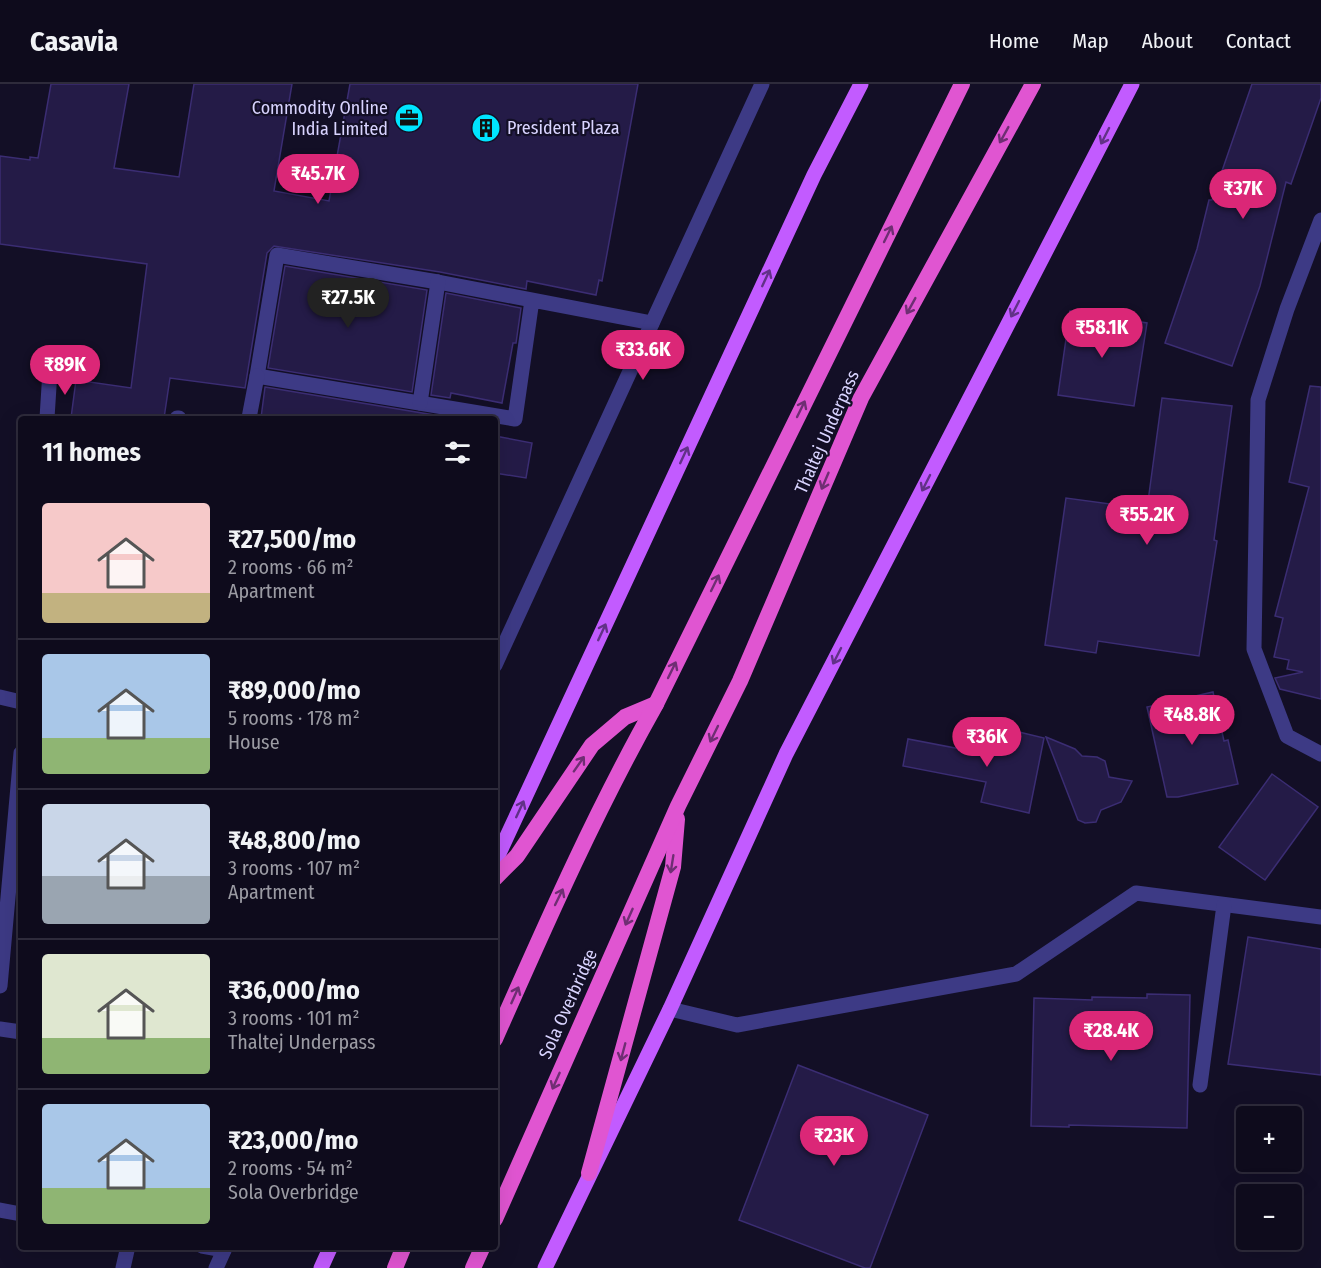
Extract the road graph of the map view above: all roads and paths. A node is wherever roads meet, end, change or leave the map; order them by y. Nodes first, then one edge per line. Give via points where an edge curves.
1 (762, 84) edge
2 (861, 84) edge
3 (962, 84) edge
4 (1032, 84) edge
5 (1132, 84) edge
6 (1321, 220) edge
7 (438, 282) junction
8 (532, 300) junction
9 (652, 323) junction
10 (50, 371) dead end
11 (257, 376) junction
12 (420, 403) junction
13 (47, 416) edge
14 (249, 416) edge
15 (497, 416) edge
16 (498, 416) edge
17 (498, 658) edge
18 (0, 697) edge
19 (18, 701) edge
20 (656, 704) junction
21 (1321, 754) edge
22 (18, 786) edge
23 (678, 806) junction
24 (498, 856) edge
25 (498, 875) edge
26 (1224, 905) junction
27 (1321, 917) edge
28 (0, 986) edge
29 (670, 1010) junction
30 (0, 1029) edge
31 (18, 1032) edge
32 (498, 1032) edge
33 (1200, 1085) dead end
34 (589, 1173) junction
35 (0, 1210) edge
36 (498, 1212) edge
37 (18, 1213) edge
38 (127, 1250) edge
39 (224, 1250) edge
40 (329, 1250) edge
41 (402, 1250) edge
42 (481, 1250) edge
43 (123, 1268) edge
44 (216, 1268) edge
45 (321, 1268) edge
46 (395, 1268) edge
47 (473, 1268) edge
48 (545, 1268) edge

1 - 9 street
24 -> 2 main road via 814,175
20 -> 3 highway, Thaltej Underpass
4 -> 23 highway, Thaltej Underpass via 861,398 740,681
5 -> 29 main road via 786,754
6 - 21 street via 1258,400 1254,649 1287,736
7 - 8 street
7 - 11 street via 278,255
7 - 12 street
8 - 9 street
8 - 16 street via 515,419
9 - 17 street
10 - 13 street
11 - 12 street
11 - 14 street
12 - 15 street
18 - 19 street
25 -> 20 highway via 517,856 592,745 625,717
32 -> 20 highway via 623,761
22 - 28 street
23 -> 34 highway via 673,867
23 -> 36 highway, Sola Overbridge
26 - 27 street
26 - 29 street via 1137,893 1016,974 737,1024
26 - 33 street
29 - 34 main road
30 - 31 street
34 - 48 main road
35 - 37 street
38 - 43 street
39 - 44 street
40 - 45 main road
41 - 46 highway
42 - 47 highway

